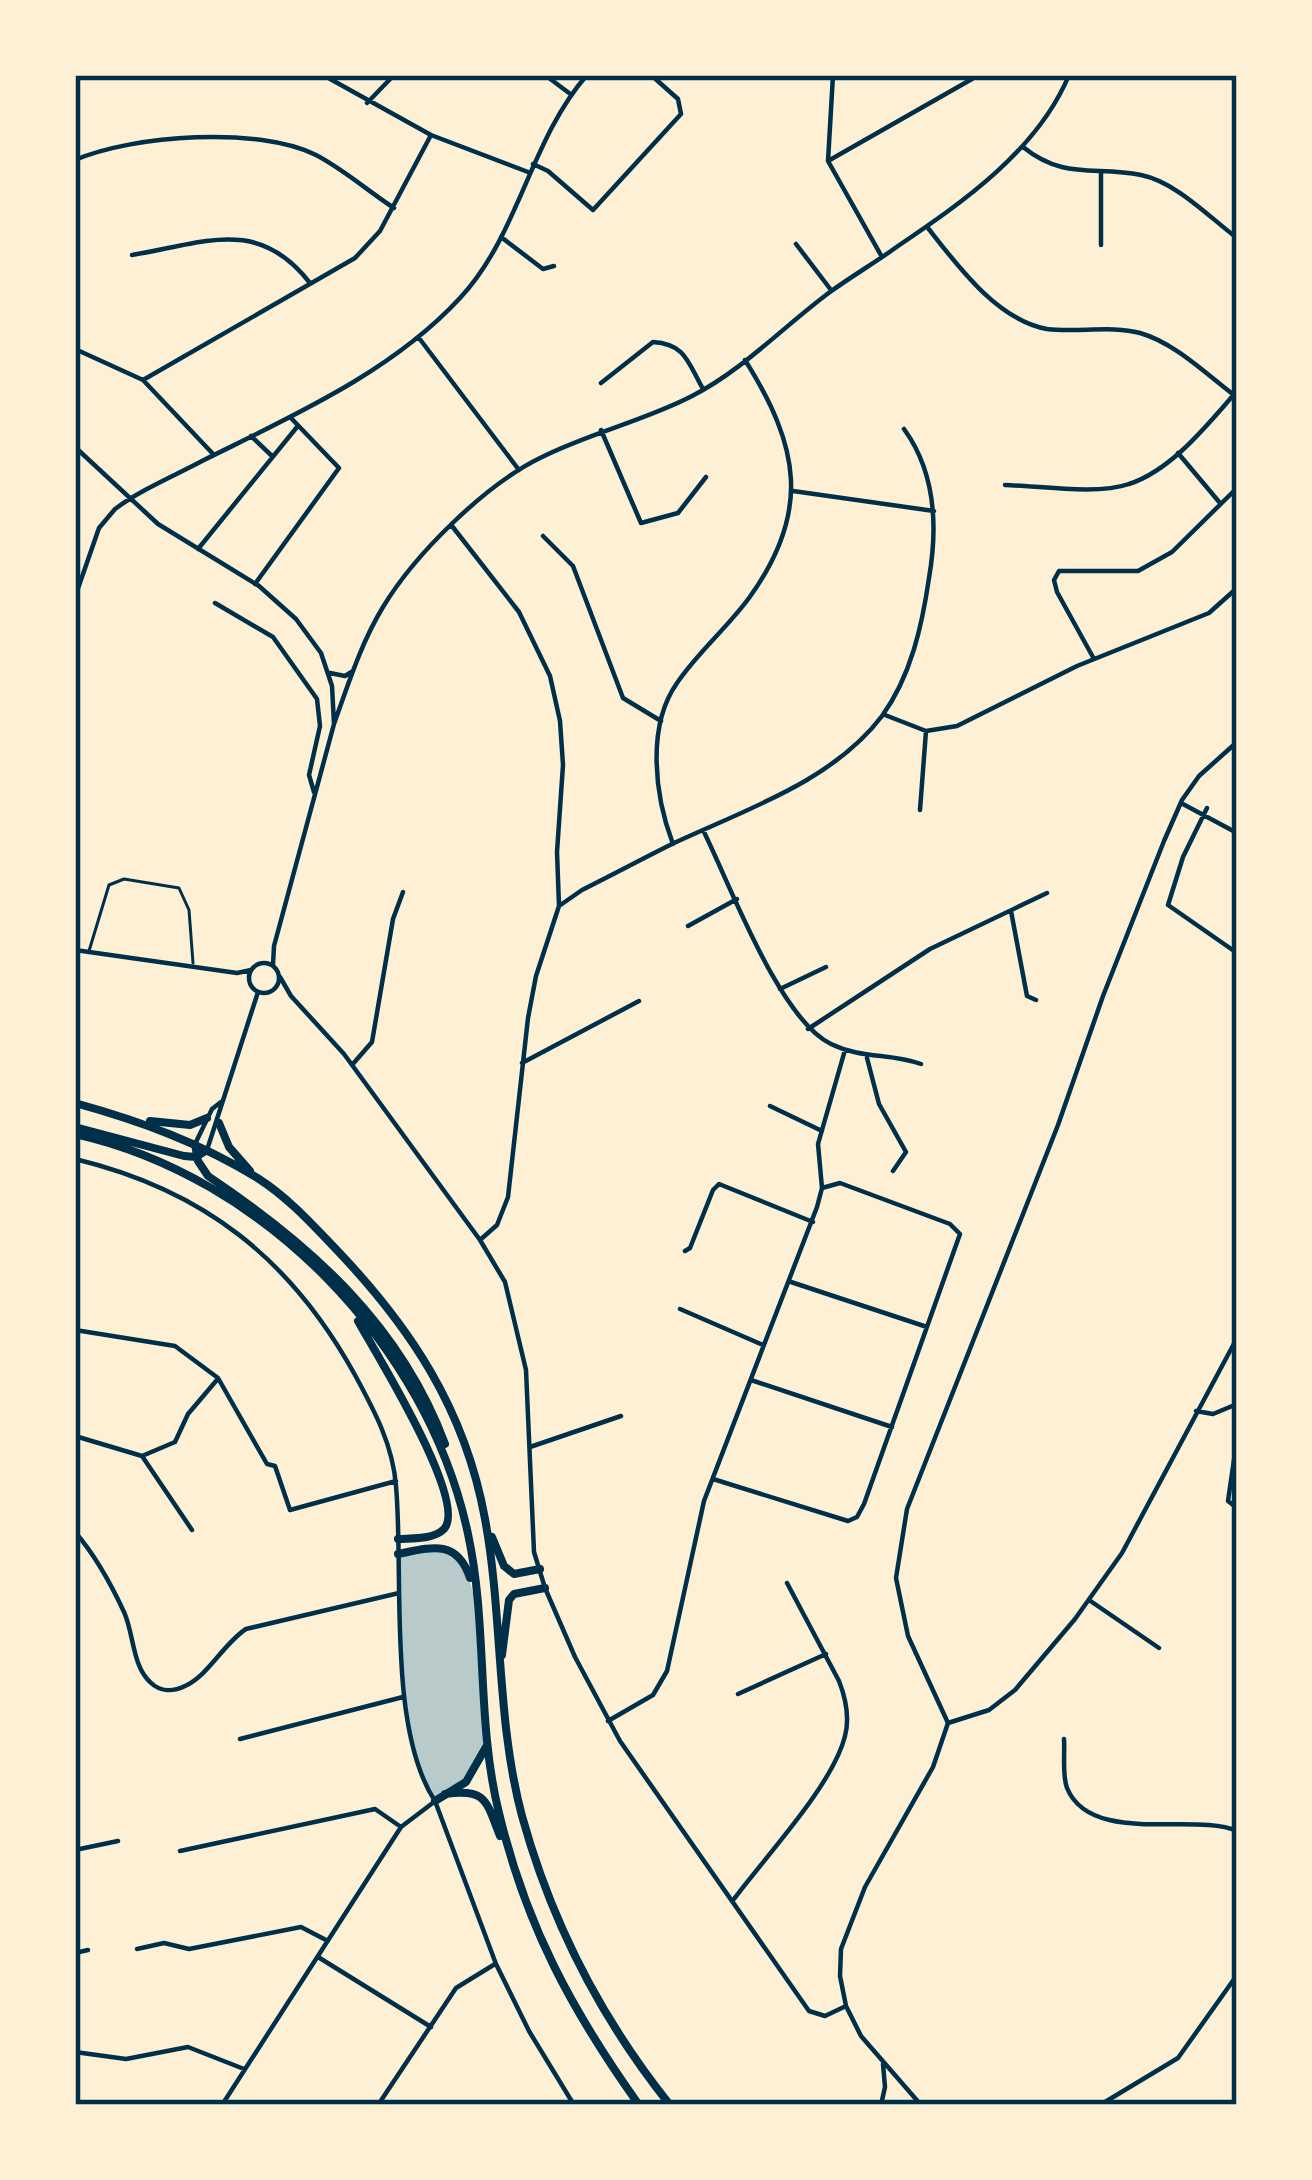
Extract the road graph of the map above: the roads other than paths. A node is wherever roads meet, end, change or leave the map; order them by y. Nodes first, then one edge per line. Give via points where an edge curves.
1 (141, 75) edge
2 (323, 75) edge
3 (394, 75) edge
4 (545, 75) edge
5 (587, 75) edge
6 (651, 75) edge
7 (833, 75) edge
8 (1069, 75) edge
9 (128, 76) edge
10 (972, 79) dead end
11 (571, 94) junction
12 (367, 103) junction
13 (431, 135) junction
14 (1023, 146) junction
15 (75, 160) edge
16 (829, 161) junction
17 (532, 164) junction
18 (528, 172) junction
19 (1101, 172) junction
20 (394, 208) junction
21 (927, 227) junction
22 (501, 238) junction
23 (1237, 238) edge
24 (796, 244) dead end
25 (1101, 245) dead end
26 (132, 255) dead end
27 (882, 257) junction
28 (554, 266) dead end
29 (310, 283) junction
30 (831, 290) junction
31 (419, 338) junction
32 (75, 349) edge
33 (745, 360) junction
34 (143, 380) junction
35 (601, 383) dead end
36 (703, 389) junction
37 (1236, 393) edge
38 (290, 417) junction
39 (298, 425) junction
40 (904, 429) dead end
41 (602, 430) junction
42 (250, 436) junction
43 (78, 450) edge
44 (1178, 453) junction
45 (214, 455) junction
46 (272, 456) junction
47 (75, 460) edge
48 (519, 470) junction
49 (706, 477) dead end
50 (1005, 485) dead end
51 (1237, 488) edge
52 (793, 491) junction
53 (130, 498) junction
54 (1220, 503) junction
55 (934, 511) junction
56 (452, 526) junction
57 (542, 536) dead end
58 (198, 549) junction
59 (255, 584) junction
60 (1237, 588) edge
61 (75, 597) edge
62 (214, 603) dead end
63 (1094, 659) junction
64 (353, 671) junction
65 (327, 673) junction
66 (883, 714) junction
67 (661, 721) junction
68 (334, 724) junction
69 (926, 731) junction
70 (1237, 742) edge
71 (315, 795) junction
72 (1181, 803) junction
73 (920, 810) dead end
74 (1205, 811) junction
75 (703, 830) junction
76 (1237, 833) edge
77 (673, 844) junction
78 (403, 892) dead end
79 (1047, 893) dead end
80 (737, 899) junction
81 (559, 906) junction
82 (1011, 910) junction
83 (688, 926) dead end
84 (274, 946) junction
85 (75, 950) edge
86 (89, 951) junction
87 (1237, 953) edge
88 (264, 962) junction
89 (193, 965) junction
90 (273, 965) junction
91 (826, 967) dead end
92 (250, 970) junction
93 (237, 973) junction
94 (280, 977) junction
95 (249, 980) junction
96 (780, 988) junction
97 (258, 992) junction
98 (270, 992) junction
99 (291, 996) junction
100 (1036, 1000) dead end
101 (639, 1001) dead end
102 (808, 1029) junction
103 (845, 1050) junction
104 (867, 1058) junction
105 (522, 1064) junction
106 (920, 1064) dead end
107 (352, 1065) junction
108 (221, 1102) junction
109 (75, 1103) edge
110 (770, 1106) dead end
111 (131, 1118) junction
112 (207, 1118) junction
113 (219, 1123) junction
114 (75, 1130) edge
115 (822, 1131) junction
116 (194, 1144) junction
117 (207, 1150) junction
118 (196, 1157) junction
119 (75, 1160) edge
120 (892, 1172) dead end
121 (260, 1180) junction
122 (822, 1189) junction
123 (813, 1222) junction
124 (480, 1240) junction
125 (685, 1251) dead end
126 (791, 1282) junction
127 (349, 1304) junction
128 (680, 1309) dead end
129 (927, 1327) junction
130 (75, 1330) edge
131 (1237, 1338) edge
132 (764, 1346) junction
133 (218, 1378) junction
134 (752, 1380) junction
135 (1237, 1404) edge
136 (1196, 1411) junction
137 (621, 1416) dead end
138 (892, 1427) junction
139 (75, 1436) edge
140 (1237, 1439) edge
141 (530, 1448) junction
142 (142, 1456) junction
143 (450, 1469) junction
144 (713, 1478) junction
145 (396, 1481) junction
146 (75, 1488) edge
147 (75, 1498) edge
148 (1237, 1508) edge
149 (485, 1520) junction
150 (192, 1530) dead end
151 (75, 1532) edge
152 (398, 1539) junction
153 (398, 1554) junction
154 (540, 1569) junction
155 (788, 1583) dead end
156 (545, 1588) junction
157 (400, 1593) junction
158 (476, 1600) junction
159 (1089, 1600) junction
160 (1159, 1648) dead end
161 (827, 1654) junction
162 (500, 1669) junction
163 (738, 1694) dead end
164 (403, 1697) junction
165 (608, 1721) junction
166 (948, 1723) junction
167 (240, 1739) dead end
168 (1064, 1739) dead end
169 (487, 1746) junction
170 (445, 1794) junction
171 (435, 1801) junction
172 (401, 1827) junction
173 (1237, 1831) edge
174 (118, 1841) dead end
175 (75, 1850) edge
176 (180, 1851) dead end
177 (513, 1867) junction
178 (733, 1900) junction
179 (326, 1940) junction
180 (137, 1949) dead end
181 (88, 1950) dead end
182 (75, 1953) edge
183 (316, 1956) junction
184 (496, 1964) junction
185 (1237, 1975) edge
186 (846, 2006) junction
187 (430, 2027) junction
188 (75, 2051) edge
189 (883, 2064) junction
190 (244, 2068) junction
191 (907, 2094) junction
192 (670, 2104) edge
193 (222, 2105) edge
194 (378, 2105) edge
195 (574, 2105) edge
196 (639, 2105) edge
197 (881, 2105) edge
198 (908, 2105) edge
199 (920, 2105) edge
200 (1100, 2105) edge

1 - 9 street
2 - 12 street
3 - 12 street
4 - 11 street
5 - 11 street
6 - 17 street via 678,99 682,114 593,210
7 - 16 street
8 - 14 street
10 - 16 street
11 - 17 street
12 - 13 street
13 - 18 street
13 - 20 street
14 - 19 street via 1043,163
14 - 21 street
15 - 20 street via 115,147 256,138 317,155
16 - 27 street
17 - 18 street
18 - 22 street
19 - 23 street via 1168,187
19 - 25 street
20 - 29 street via 355,258
21 - 27 street
21 - 37 street via 975,288 1015,314 1042,328 1138,332
22 - 28 street via 543,269
22 - 31 street via 463,296
24 - 30 street
26 - 29 street via 233,238 290,256
27 - 30 street
29 - 34 street
30 - 33 street
31 - 38 street
31 - 48 street
32 - 34 street
33 - 36 street
33 - 52 street via 784,433
34 - 45 street
35 - 36 street via 653,342 673,343
36 - 41 street
37 - 44 street
38 - 39 street
38 - 42 street
39 - 46 street
39 - 59 street via 339,468
40 - 55 street via 927,471
41 - 48 street
41 - 49 street via 641,523 678,513
42 - 45 street
42 - 46 street
43 - 47 street
43 - 53 street
44 - 50 street via 1109,488
44 - 54 street
45 - 53 street
46 - 58 street
48 - 56 street
51 - 54 street
52 - 55 street
52 - 67 street via 787,529 768,566 675,685
53 - 58 street
53 - 61 street via 99,528
54 - 63 street via 1172,552 1138,571 1059,571 1057,592
55 - 66 street via 923,616
56 - 64 street via 383,606
56 - 81 street via 519,612 550,676 563,766
57 - 67 street via 573,566 623,698
58 - 59 street
59 - 65 street via 296,619
60 - 63 street via 1197,619
62 - 71 street via 273,637 316,699 320,726 309,775
63 - 69 street via 957,726
64 - 65 street
64 - 68 street
65 - 68 street
66 - 69 street
66 - 75 street via 805,781
67 - 77 street via 657,778
68 - 71 street
69 - 73 street
70 - 72 street
71 - 84 street
72 - 74 street
72 - 166 street via 903,1526 896,1578 908,1636
74 - 76 street
74 - 87 street via 1168,905
75 - 77 street
75 - 80 street
77 - 81 street
78 - 107 street via 372,1042
79 - 82 street
80 - 83 street
80 - 96 street
81 - 105 street via 536,976
82 - 100 street via 1027,996
82 - 102 street via 930,949
84 - 88 street
84 - 90 street
85 - 86 street
86 - 89 street
86 - 89 lane via 109,885 124,879 179,888
88 - 90 street
88 - 92 street
89 - 93 street
90 - 94 street
91 - 96 street
92 - 93 street
92 - 95 street
93 - 95 street
94 - 98 street
94 - 99 street
95 - 97 street
96 - 102 street
97 - 98 street
97 - 108 street
98 - 99 street
99 - 107 street
101 - 105 street
102 - 103 street
103 - 104 street
103 - 115 street
104 - 106 street
104 - 120 street via 879,1104 906,1152
105 - 124 street via 508,1197 497,1225
107 - 124 street
108 - 112 street
108 - 113 street
109 - 111 main road
110 - 115 street
111 - 112 main road via 190,1125
111 - 116 main road
112 - 116 street
113 - 117 street
113 - 121 main road
114 - 118 main road
114 - 127 main road via 219,1192
115 - 122 street
116 - 117 main road
116 - 118 main road
117 - 118 main road
117 - 121 main road
118 - 143 main road via 208,1176 308,1249 370,1312 423,1394
119 - 145 street via 130,1173 198,1205 304,1294 382,1425
121 - 149 main road via 366,1280 412,1338 463,1442
122 - 123 street
122 - 129 street via 840,1183 960,1234
123 - 125 street via 719,1184
123 - 126 street
124 - 141 street via 516,1314
126 - 129 street
126 - 132 street
127 - 143 main road via 412,1390
127 - 152 main road via 408,1408 449,1513 440,1532
128 - 132 street
129 - 138 street
130 - 133 street via 175,1346
131 - 136 street
132 - 134 street
133 - 142 street via 175,1442
133 - 145 street via 275,1466 290,1510
134 - 138 street
134 - 144 street
135 - 136 street
136 - 159 street
137 - 141 street
138 - 144 street via 864,1504 848,1521
139 - 142 street
140 - 148 street via 1228,1501
141 - 154 street
142 - 150 street
143 - 158 main road
144 - 165 street via 660,1686
145 - 152 street
146 - 147 street
149 - 154 main road via 504,1566 514,1574
149 - 162 main road
151 - 157 street via 127,1616 147,1680 160,1689 191,1684 246,1629
152 - 153 street
153 - 157 street
153 - 158 main road via 454,1551
154 - 156 street
155 - 161 street
156 - 162 main road via 509,1600
156 - 165 street
157 - 164 street
158 - 169 main road
159 - 160 street
159 - 166 street via 1015,1690 989,1710
161 - 163 street
161 - 178 street via 848,1720 840,1751
162 - 192 main road via 521,1812 542,1881 614,2026
164 - 167 street
164 - 171 street
165 - 178 street
166 - 186 street via 933,1767 850,1920 841,1949
168 - 173 street via 1068,1789 1090,1812 1128,1824 1213,1822
169 - 170 main road via 466,1782
169 - 177 main road
170 - 171 main road
170 - 177 main road via 467,1791 485,1800
171 - 172 street
171 - 184 street
172 - 176 street via 375,1809
172 - 179 street
174 - 175 street
177 - 196 main road via 562,1988
178 - 186 street via 809,2011 824,2016
179 - 180 street via 301,1927 189,1949
179 - 183 street
181 - 182 street
183 - 187 street
183 - 190 street
184 - 187 street via 457,1988
184 - 195 street
185 - 200 street via 1178,2058
186 - 189 street
187 - 194 street
188 - 190 street via 126,2059 188,2047
189 - 191 street
189 - 197 street
190 - 193 street
191 - 198 street
191 - 199 street

